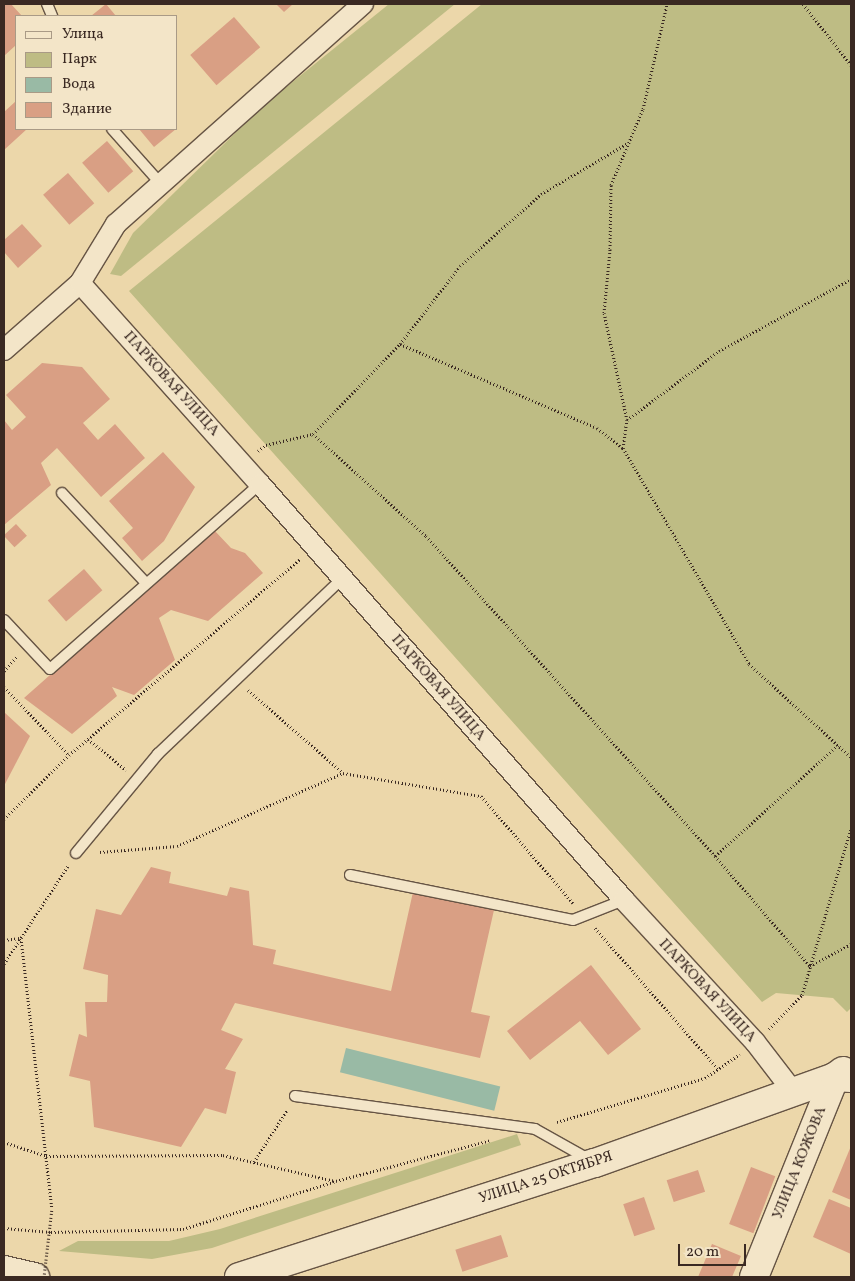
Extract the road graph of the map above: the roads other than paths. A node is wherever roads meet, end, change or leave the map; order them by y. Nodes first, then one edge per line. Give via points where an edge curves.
1 (364, 4) edge
2 (113, 130) edge
3 (161, 184) junction
4 (80, 283) junction
5 (4, 350) edge
6 (260, 484) junction
7 (62, 493) dead end
8 (343, 578) junction
9 (146, 583) junction
10 (4, 620) edge
11 (76, 853) road end
12 (350, 875) dead end
13 (624, 900) junction
14 (846, 1073) edge
15 (795, 1094) junction
16 (295, 1096) road end
17 (595, 1163) junction
18 (4, 1270) edge
19 (35, 1277) edge
20 (240, 1277) edge
21 (754, 1277) edge

1 - 3 street
2 - 3 lane
3 - 4 street via 116,224
4 - 5 street
4 - 6 street, ПАРКОВАЯ УЛИЦА
6 - 8 street, ПАРКОВАЯ УЛИЦА
6 - 9 lane
7 - 9 lane
8 - 11 lane via 158,754
8 - 13 street, ПАРКОВАЯ УЛИЦА
9 - 10 lane via 50,669
12 - 13 lane via 574,920
13 - 15 street, ПАРКОВАЯ УЛИЦА via 755,1042
14 - 15 main road, УЛИЦА 25 ОКТЯБРЯ
14 - 21 main road, УЛИЦА КОЖОВА
15 - 17 main road, УЛИЦА 25 ОКТЯБРЯ
16 - 17 lane via 534,1129
17 - 20 main road, УЛИЦА 25 ОКТЯБРЯ
18 - 19 main road

